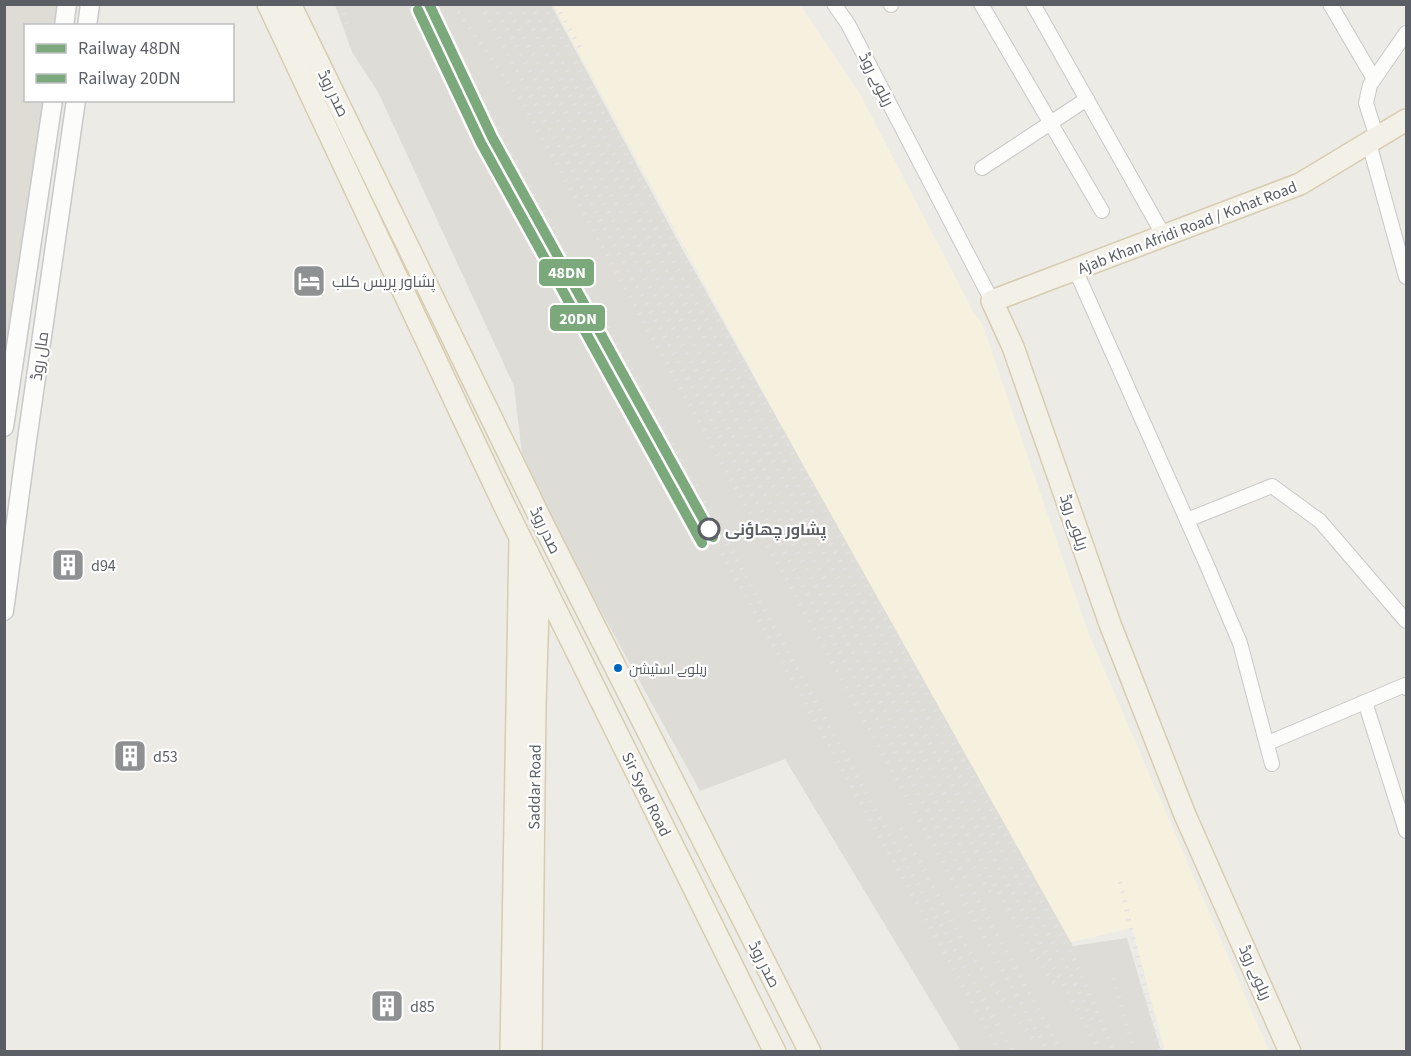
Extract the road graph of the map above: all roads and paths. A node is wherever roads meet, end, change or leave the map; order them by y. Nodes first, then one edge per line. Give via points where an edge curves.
1 (67, 4) edge
2 (90, 4) edge
3 (268, 4) edge
4 (291, 4) edge
5 (834, 4) edge
6 (981, 4) edge
7 (1033, 4) edge
8 (1330, 4) edge
9 (64, 24) edge
10 (87, 24) edge
11 (1407, 33) edge
12 (1374, 79) junction
13 (1088, 99) junction
14 (53, 102) edge
15 (76, 102) edge
16 (1407, 120) edge
17 (1050, 122) junction
18 (1373, 140) junction
19 (982, 168) dead end
20 (1102, 211) dead end
21 (1164, 236) junction
22 (1075, 269) junction
23 (1407, 277) edge
24 (992, 301) junction
25 (4, 427) edge
26 (4, 436) edge
27 (27, 440) junction
28 (1187, 520) junction
29 (542, 522) junction
30 (520, 537) junction
31 (539, 572) junction
32 (4, 611) edge
33 (1407, 621) edge
34 (1407, 688) edge
35 (1365, 702) junction
36 (526, 705) junction
37 (1268, 743) junction
38 (1272, 764) dead end
39 (1407, 831) edge
40 (511, 1052) edge
41 (531, 1052) edge
42 (775, 1052) edge
43 (810, 1052) edge
44 (1290, 1052) edge

1 - 9 main road
2 - 10 main road
3 - 30 main road, صدر روڈ
4 - 29 main road, صدر روڈ
5 - 24 street, ریلوے روڈ
6 - 17 street
7 - 13 street
8 - 12 street
11 - 12 street
12 - 18 street via 1366,103
13 - 17 street
13 - 21 street
14 - 25 main road, مال روڈ
15 - 27 main road, مال روڈ
16 - 18 main road, Ajab Khan Afridi Road / Kohat Road
17 - 19 street
17 - 20 street
18 - 21 main road, Ajab Khan Afridi Road / Kohat Road via 1300,184
18 - 23 street
21 - 22 main road, Ajab Khan Afridi Road / Kohat Road
22 - 24 main road, Ajab Khan Afridi Road / Kohat Road
22 - 28 street
24 - 44 main road, ریلوے روڈ via 1017,357 1110,624 1181,804
26 - 27 main road
27 - 32 main road, مال روڈ
28 - 33 street via 1272,486 1320,521
28 - 37 street via 1240,644
29 - 31 main road, Saddar Road
29 - 43 main road, صدر روڈ
30 - 31 main road, Sir Syed Road
30 - 36 main road, Saddar Road
31 - 36 main road, Saddar Road
31 - 42 main road, Sir Syed Road
34 - 35 street via 1405,685
35 - 37 street
35 - 39 street
36 - 40 main road, Saddar Road
36 - 41 main road, Saddar Road
37 - 38 street

